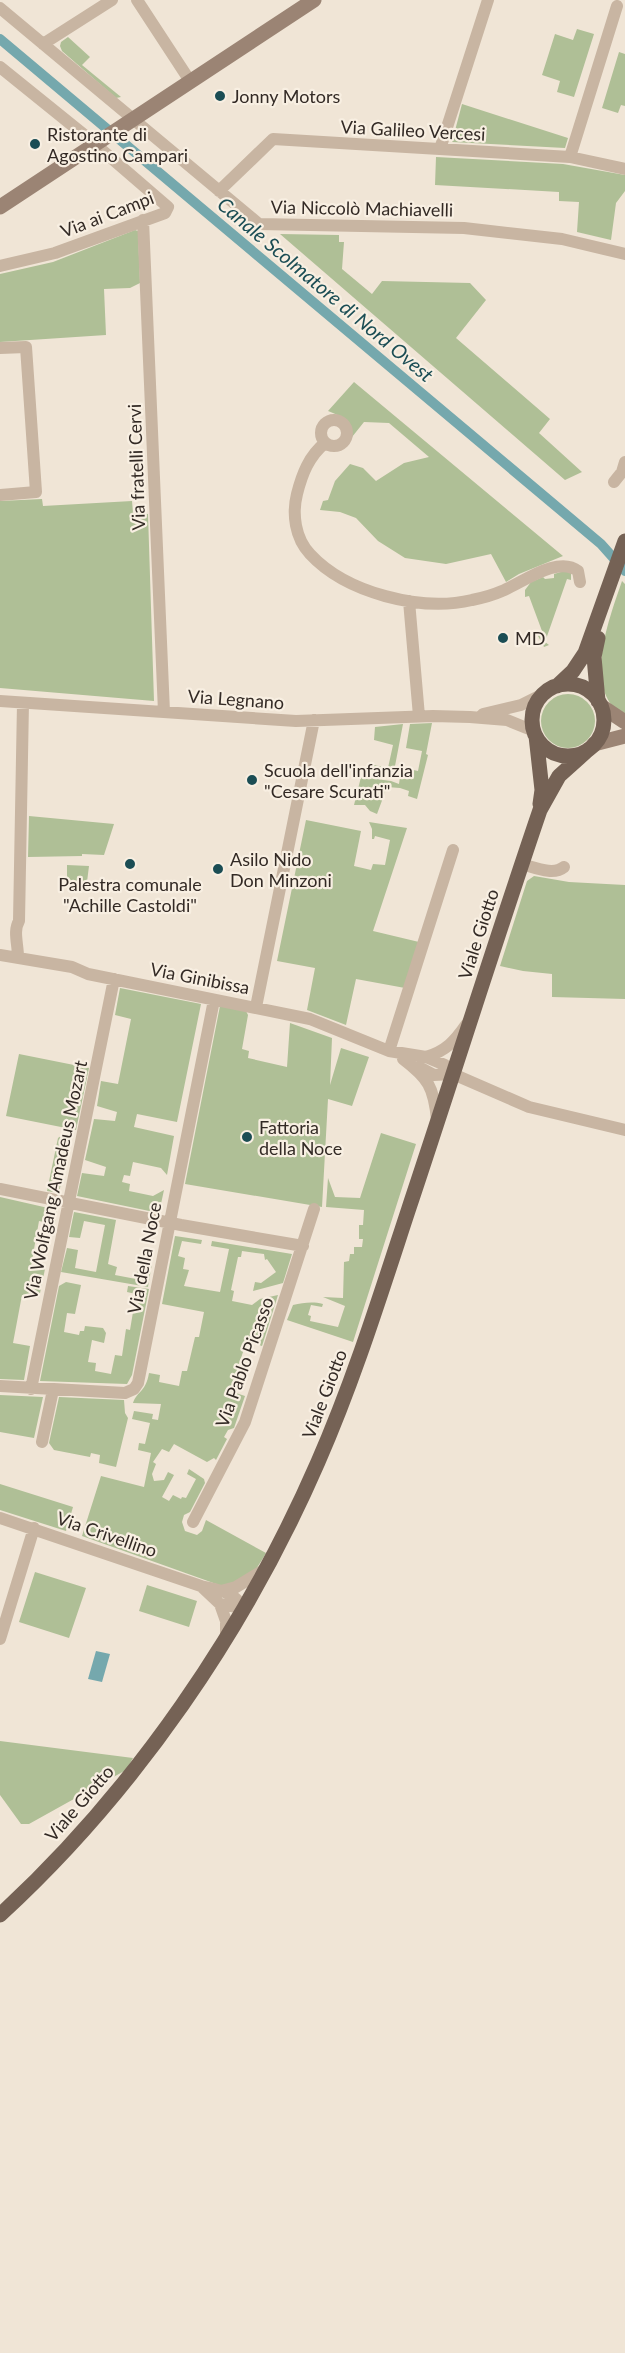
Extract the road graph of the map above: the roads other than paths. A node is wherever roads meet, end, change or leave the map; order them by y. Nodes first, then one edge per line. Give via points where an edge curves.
1 (112, 0) edge
2 (137, 0) edge
3 (315, 0) edge
4 (488, 0) edge
5 (617, 6) dead end
6 (0, 8) edge
7 (44, 44) junction
8 (0, 67) edge
9 (190, 81) junction
10 (131, 122) junction
11 (97, 144) junction
12 (440, 149) junction
13 (570, 157) junction
14 (625, 169) edge
15 (219, 191) junction
16 (0, 207) edge
17 (142, 220) junction
18 (625, 254) edge
19 (0, 266) edge
20 (0, 348) edge
21 (325, 443) dead end
22 (625, 462) edge
23 (614, 482) dead end
24 (0, 495) edge
25 (625, 541) edge
26 (580, 582) dead end
27 (610, 584) junction
28 (409, 601) junction
29 (557, 686) junction
30 (543, 694) junction
31 (0, 701) edge
32 (23, 703) junction
33 (600, 704) junction
34 (164, 712) junction
35 (419, 716) junction
36 (470, 717) junction
37 (314, 720) junction
38 (625, 722) edge
39 (535, 734) junction
40 (625, 736) edge
41 (592, 747) junction
42 (540, 810) junction
43 (453, 850) dead end
44 (521, 864) junction
45 (564, 867) dead end
46 (0, 955) edge
47 (18, 957) junction
48 (114, 979) junction
49 (214, 1000) junction
50 (256, 1007) junction
51 (472, 1016) junction
52 (389, 1051) junction
53 (426, 1057) junction
54 (403, 1059) junction
55 (453, 1074) junction
56 (437, 1124) junction
57 (625, 1130) edge
58 (0, 1189) edge
59 (68, 1202) junction
60 (315, 1209) dead end
61 (169, 1223) junction
62 (303, 1246) junction
63 (0, 1386) edge
64 (31, 1389) junction
65 (53, 1390) junction
66 (42, 1442) dead end
67 (0, 1518) edge
68 (193, 1522) dead end
69 (34, 1528) junction
70 (264, 1569) junction
71 (220, 1597) junction
72 (243, 1608) junction
73 (226, 1636) junction
74 (0, 1639) edge
75 (0, 1915) edge

1 - 7 street
2 - 9 street
3 - 9 street
4 - 12 street
5 - 13 street
6 - 7 street, Via Niccolò Machiavelli
7 - 10 street, Via Niccolò Machiavelli
8 - 11 street
9 - 10 street
10 - 11 street
10 - 15 street, Via Niccolò Machiavelli
11 - 16 street
11 - 17 street, Via ai Campi via 168,207 165,213
12 - 13 street, Via Galileo Vercesi
12 - 15 street, Via Galileo Vercesi via 273,139
13 - 14 street, Via Galileo Vercesi
15 - 18 street, Via Niccolò Machiavelli via 259,225 464,228 562,239
17 - 19 street, Via ai Campi via 55,253
17 - 34 street, Via fratelli Cervi
20 - 24 street via 26,347 36,492
21 - 28 street via 315,451 300,484 295,507 300,541 313,557 349,582
22 - 23 street
25 - 27 main road
26 - 28 street via 578,571 562,565 471,601
27 - 29 main road via 585,653
27 - 33 main road via 594,657
28 - 35 street
29 - 30 main road
29 - 33 main road via 578,686 589,691
30 - 36 street, Via Legnano via 521,705
30 - 39 main road, Viale Giotto via 532,716
31 - 32 street, Via Legnano
32 - 34 street, Via Legnano
32 - 47 street
33 - 38 street
33 - 41 main road via 603,728
34 - 37 street, Via Legnano
35 - 36 street, Via Legnano
35 - 37 street, Via Legnano
36 - 39 street, Via Legnano via 507,720
37 - 50 street
39 - 41 main road via 543,746 559,755 580,754
39 - 42 main road, Viale Giotto via 542,790
40 - 41 street
41 - 42 main road, Viale Giotto via 560,776
42 - 44 main road, Viale Giotto
43 - 52 street
44 - 45 street via 553,871
44 - 51 main road, Viale Giotto
46 - 47 street, Via Ginibissa
47 - 48 street, Via Ginibissa
48 - 49 street, Via Ginibissa
48 - 59 street, Via Wolfgang Amadeus Mozart
49 - 50 street, Via Ginibissa
49 - 61 street, Via della Noce
50 - 52 street, Via Ginibissa via 310,1019
51 - 53 street via 452,1044
51 - 55 main road, Viale Giotto
52 - 53 street, Via Ginibissa
52 - 54 street, Via Ginibissa
53 - 55 street, Via Ginibissa via 445,1065
54 - 55 street, Via Ginibissa via 434,1075
54 - 56 street, Via Ginibissa via 431,1086
55 - 56 main road, Viale Giotto
55 - 57 street via 529,1107
56 - 70 main road, Viale Giotto via 363,1348 318,1462
58 - 59 street
59 - 61 street
59 - 64 street, Via Wolfgang Amadeus Mozart
60 - 62 street, Via Pablo Picasso
61 - 62 street
61 - 65 street, Via della Noce via 134,1389 125,1393
62 - 68 street, Via Pablo Picasso via 245,1422
63 - 64 street, Via della Noce
64 - 65 street, Via della Noce
65 - 66 street
67 - 69 street, Via Crivellino
69 - 71 street, Via Crivellino via 201,1586
69 - 74 street
70 - 71 street
70 - 72 main road, Viale Giotto
71 - 72 street, Via Crivellino via 231,1593
71 - 73 street
72 - 73 main road, Viale Giotto
73 - 75 main road, Viale Giotto via 167,1727 92,1821

